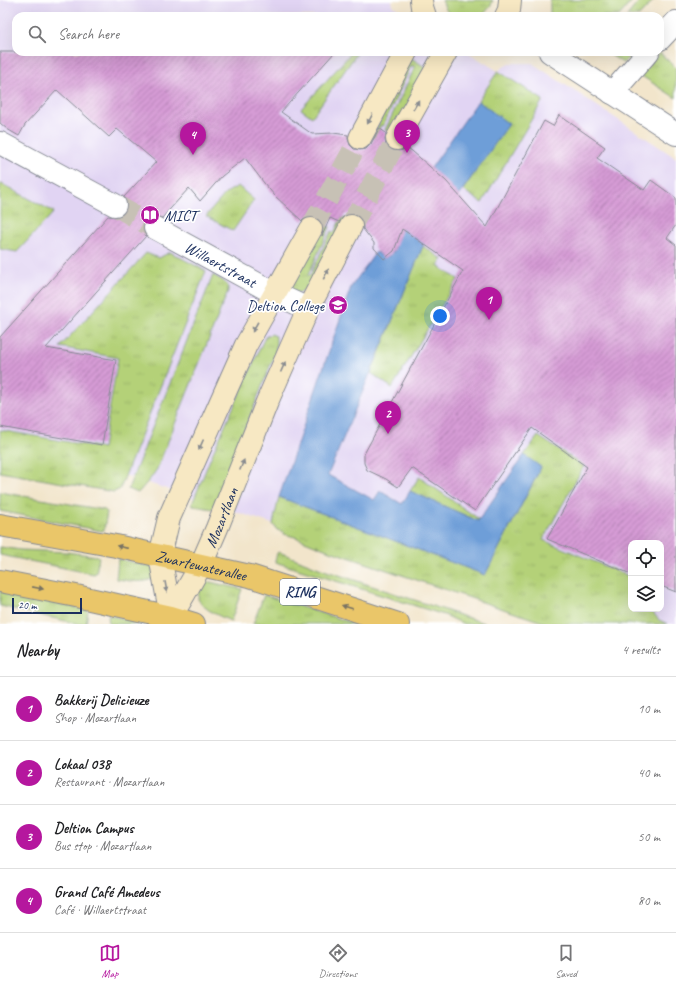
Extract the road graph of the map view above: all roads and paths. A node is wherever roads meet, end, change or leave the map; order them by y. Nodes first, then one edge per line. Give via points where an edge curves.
1 (421, 0) edge
2 (510, 0) edge
3 (424, 12) edge
4 (508, 12) edge
5 (676, 22) edge
6 (664, 35) edge
7 (404, 56) edge
8 (444, 56) edge
9 (556, 56) edge
10 (644, 56) edge
11 (612, 93) junction
12 (676, 134) edge
13 (360, 138) tunnel mouth
14 (397, 139) tunnel mouth
15 (0, 143) edge
16 (115, 205) tunnel mouth
17 (351, 226) tunnel mouth
18 (155, 228) tunnel mouth
19 (311, 229) tunnel mouth
20 (274, 293) junction
21 (308, 309) junction
22 (0, 525) edge
23 (160, 556) junction
24 (201, 565) junction
25 (0, 581) edge
26 (171, 617) junction
27 (194, 624) edge
28 (398, 624) edge

1 - 3 street
2 - 4 street
5 - 6 street
7 -> 13 street
14 -> 8 street
9 - 11 street
10 - 11 street
11 - 12 street
15 - 16 street
21 -> 17 street, Mozartlaan
18 - 20 street, Willaertstraat
19 - 20 street
20 - 21 street, Willaertstraat
20 -> 23 street via 246,345 169,518
24 -> 21 street, Mozartlaan
23 -> 22 main road, Zwartewaterallee / RING
23 - 24 main road, Zwartewaterallee / RING
23 -> 26 street
24 - 26 street, Mozartlaan
28 -> 24 main road, Zwartewaterallee / RING via 250,576
25 -> 26 main road
26 - 27 main road

